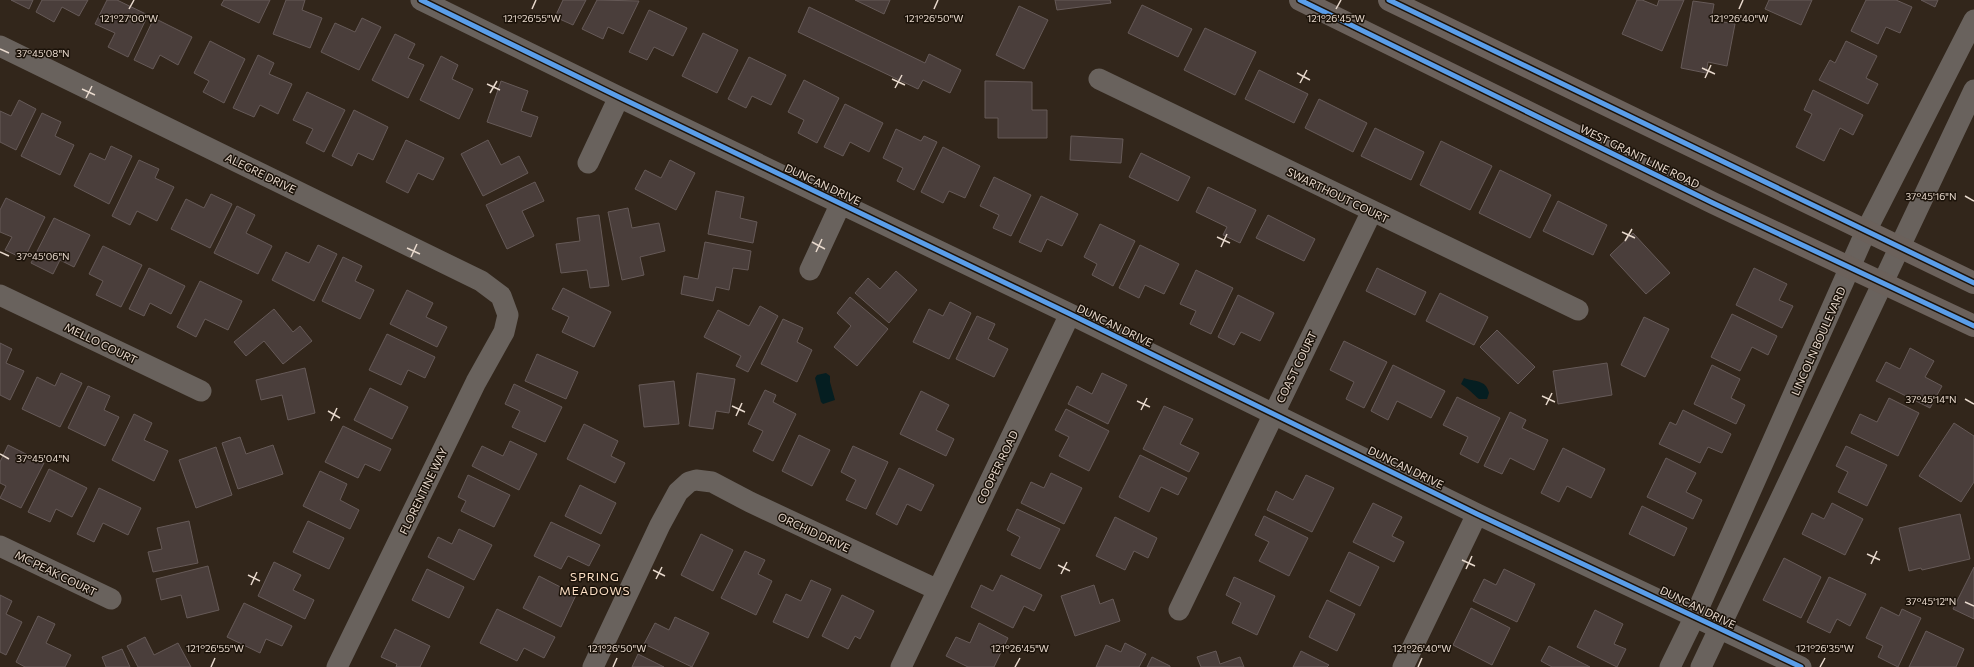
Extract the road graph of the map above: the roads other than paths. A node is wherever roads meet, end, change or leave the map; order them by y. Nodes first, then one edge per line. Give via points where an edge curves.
1 (421, 0) edge
2 (1300, 0) edge
3 (1389, 0) edge
4 (1974, 20) edge
5 (0, 46) edge
6 (1099, 79) dead end
7 (1974, 90) edge
8 (618, 98) junction
9 (588, 162) dead end
10 (841, 203) junction
11 (1372, 210) junction
12 (1866, 231) junction
13 (1900, 247) junction
14 (1851, 266) junction
15 (810, 270) dead end
16 (1882, 281) junction
17 (1974, 283) edge
18 (0, 295) edge
19 (1578, 310) dead end
20 (1070, 314) junction
21 (508, 315) joint
22 (1974, 326) edge
23 (201, 391) dead end
24 (1273, 413) junction
25 (1477, 514) junction
26 (0, 546) edge
27 (938, 590) junction
28 (111, 599) dead end
29 (1179, 610) dead end
30 (1695, 616) junction
31 (1720, 628) junction
32 (337, 667) edge
33 (593, 667) edge
34 (900, 667) edge
35 (1403, 667) edge
36 (1670, 667) edge
37 (1701, 667) edge
38 (1801, 667) edge

1 - 8 street, DUNCAN DRIVE
2 - 14 main road, WEST GRANT LINE ROAD via 1713,203
3 - 12 main road
4 - 12 street, LINCOLN BOULEVARD
5 - 21 street, ALEGRE DRIVE via 481,281 501,296
6 - 11 street, SWARTHOUT COURT
7 - 13 street
8 - 9 street
8 - 10 street, DUNCAN DRIVE
10 - 15 street, DUNCAN DRIVE
10 - 20 street, DUNCAN DRIVE
11 - 19 street, SWARTHOUT COURT
11 - 24 street, COAST COURT
12 - 13 main road
12 - 14 street, LINCOLN BOULEVARD
13 - 16 street
13 - 17 main road
14 - 16 main road, WEST GRANT LINE ROAD
14 - 30 street, LINCOLN BOULEVARD
16 - 22 main road, WEST GRANT LINE ROAD
16 - 31 street
18 - 23 street, MELLO COURT
20 - 24 street, DUNCAN DRIVE
20 - 27 street, COOPER ROAD
21 - 32 street, FLORENTINE WAY via 504,332 476,382
24 - 25 street, DUNCAN DRIVE
24 - 29 street, COAST COURT
25 - 30 street, DUNCAN DRIVE
25 - 35 street
26 - 28 street, MC PEAK COURT
27 - 33 street, ORCHID DRIVE via 712,482 696,480 689,482 678,492
27 - 34 street, COOPER ROAD
30 - 31 street, DUNCAN DRIVE
30 - 36 street, LINCOLN BOULEVARD
31 - 37 street
31 - 38 street, DUNCAN DRIVE

